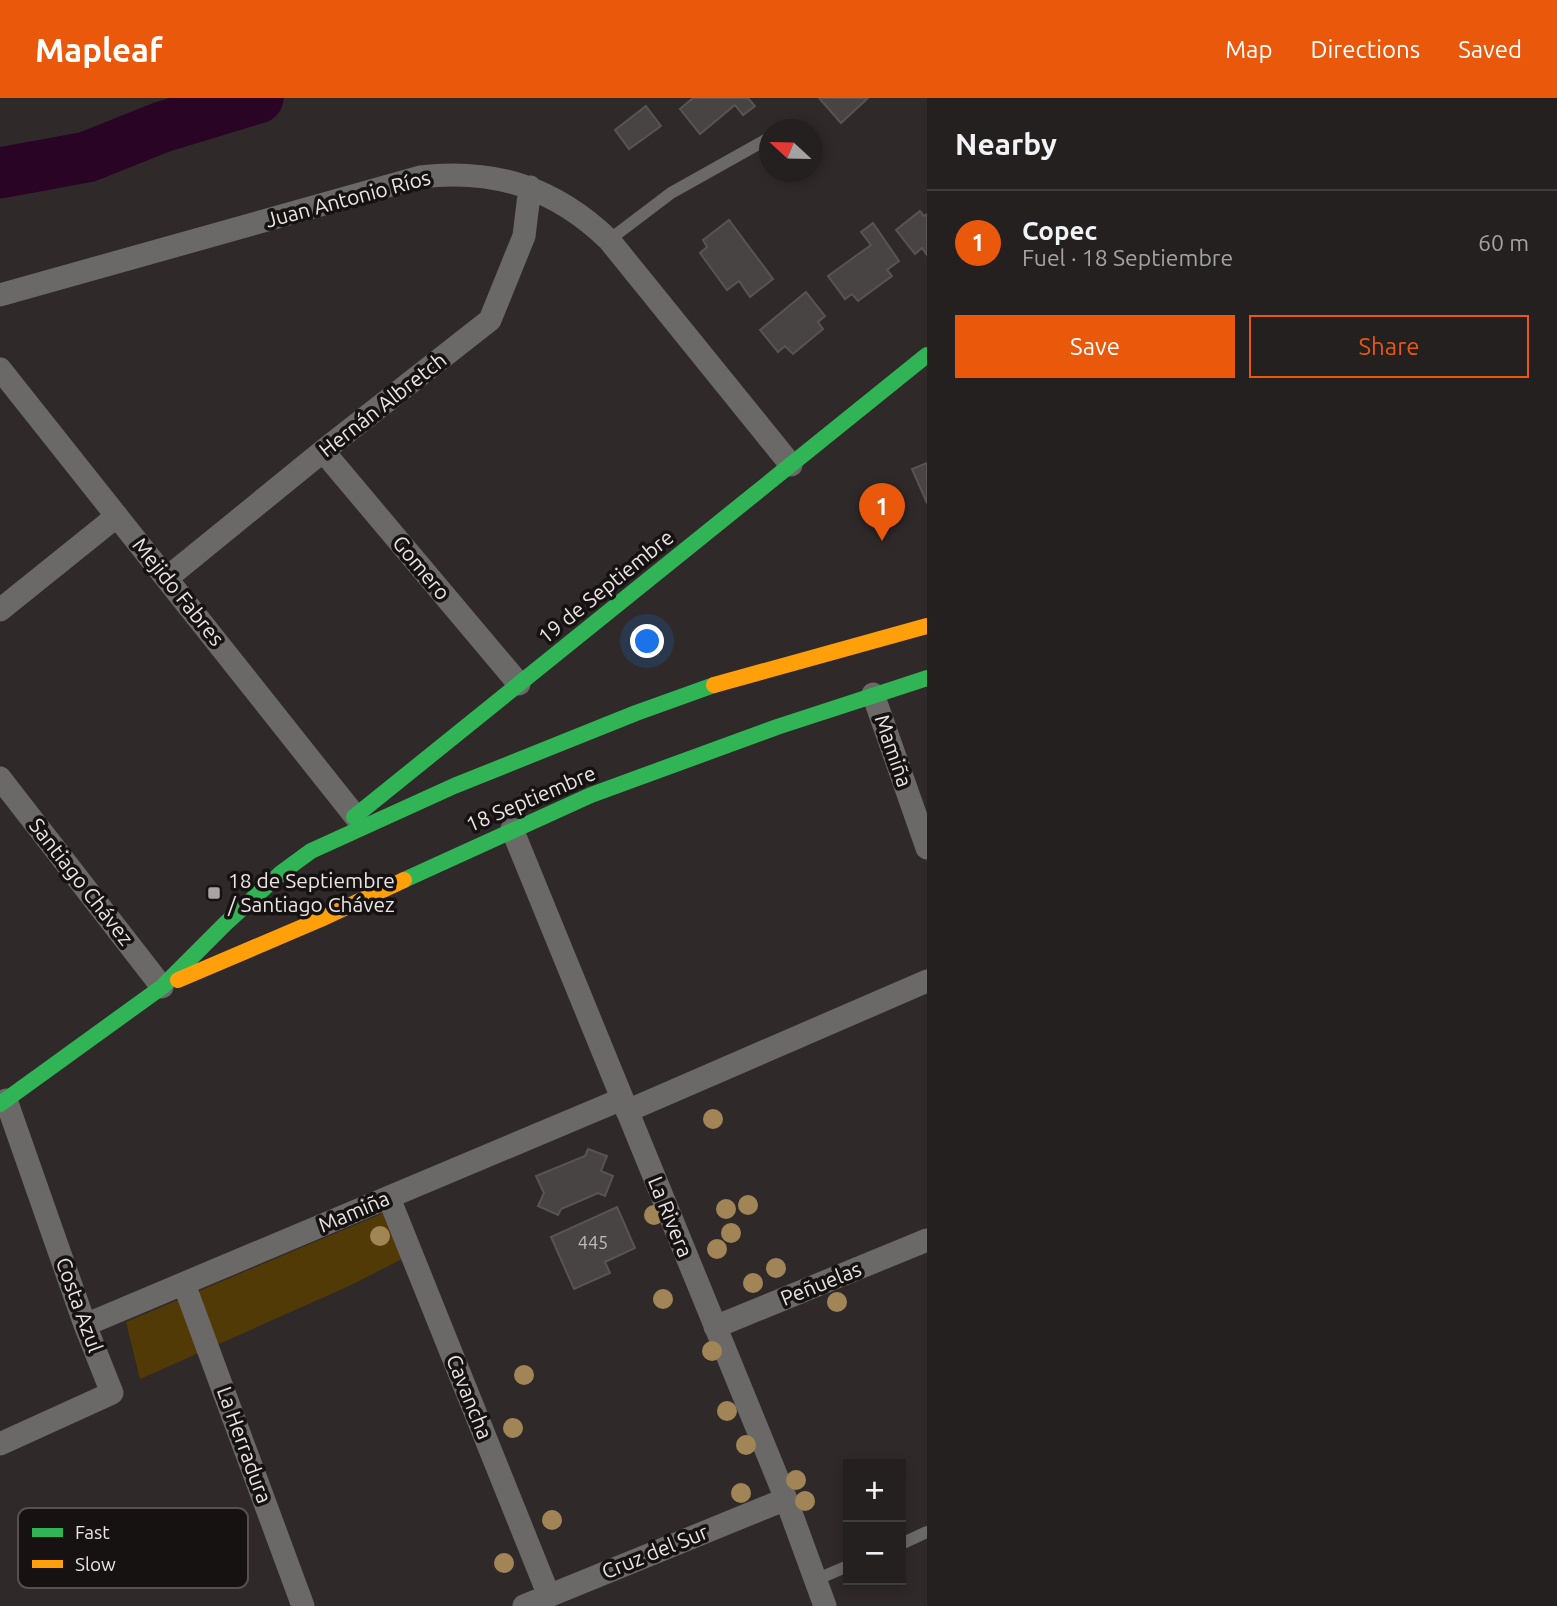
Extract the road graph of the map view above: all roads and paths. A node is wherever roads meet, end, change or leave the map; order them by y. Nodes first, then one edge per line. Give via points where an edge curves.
1 (759, 144) edge
2 (530, 187) junction
3 (609, 240) junction
4 (0, 295) edge
5 (927, 355) edge
6 (0, 369) edge
7 (323, 451) junction
8 (791, 465) junction
9 (117, 516) junction
10 (167, 578) junction
11 (0, 610) edge
12 (927, 626) edge
13 (927, 678) edge
14 (519, 684) junction
15 (873, 694) junction
16 (0, 778) edge
17 (355, 816) junction
18 (512, 829) junction
19 (927, 848) edge
20 (311, 851) junction
21 (927, 981) edge
22 (162, 987) junction
23 (3, 1102) edge
24 (625, 1105) junction
25 (389, 1198) junction
26 (927, 1240) edge
27 (184, 1284) junction
28 (85, 1325) junction
29 (715, 1327) junction
30 (0, 1444) edge
31 (786, 1499) junction
32 (927, 1532) edge
33 (906, 1542) edge
34 (843, 1568) edge
35 (816, 1580) junction
36 (549, 1596) junction
37 (303, 1606) edge
38 (524, 1606) edge
39 (825, 1606) edge

1 - 3 lane via 671,193
2 - 3 street, Juan Antonio Ríos via 574,210
2 - 4 street, Juan Antonio Ríos via 475,175 420,177
2 - 7 street, Hernán Albretch via 524,236 491,320
3 - 8 street, Juan Antonio Ríos
5 - 8 main road, 19 de Septiembre
6 - 9 street, Mejido Fabres
7 - 10 street, Hernán Albretch
7 - 14 street, Gomero
8 - 14 main road, 19 de Septiembre
9 - 10 street, Mejido Fabres
9 - 11 street
10 - 17 street, Mejido Fabres
12 - 20 main road, 18 Septiembre via 740,677 636,713 454,786
13 - 15 main road, 18 Septiembre
14 - 17 main road, 19 de Septiembre
15 - 18 main road, 18 Septiembre via 682,760
15 - 19 street, Mamiña
16 - 22 street, Santiago Chávez
17 - 20 main road, 19 de Septiembre
18 - 22 main road, 18 Septiembre
18 - 24 street, La Rivera
20 - 22 main road, 18 Septiembre via 226,923
21 - 24 street, Mamiña
22 - 23 main road
23 - 28 street, Costa Azul
24 - 25 street, Mamiña
24 - 29 street, La Rivera
25 - 27 street, Mamiña
25 - 36 street, Cavancha
26 - 29 street, Peñuelas
27 - 28 street, Mamiña
27 - 37 street, La Herradura
28 - 30 street, Costa Azul via 112,1393
29 - 31 street, La Rivera
31 - 35 street, La Rivera
31 - 36 street, Cruz del Sur
32 - 33 lane
34 - 35 lane
35 - 39 street, La Rivera
36 - 38 street, Cruz del Sur

